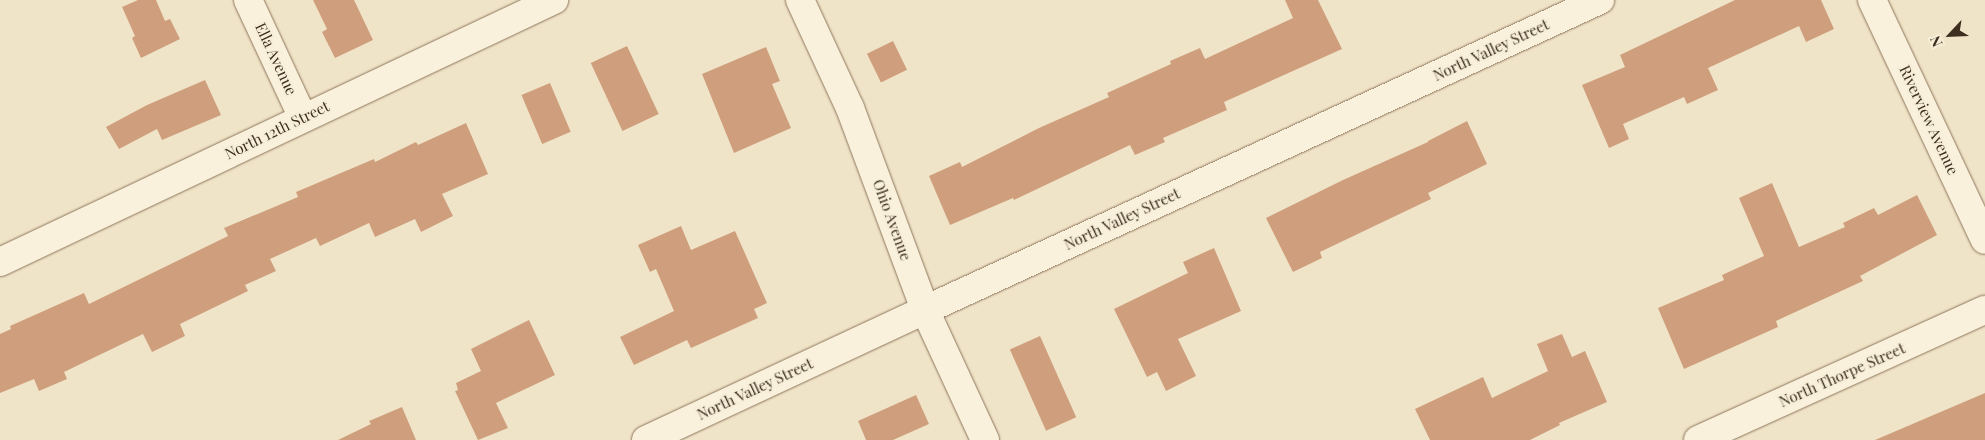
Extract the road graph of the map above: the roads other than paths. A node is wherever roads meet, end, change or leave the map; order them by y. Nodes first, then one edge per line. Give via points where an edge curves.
1 (248, 0) edge
2 (554, 0) edge
3 (800, 0) edge
4 (1600, 0) edge
5 (1872, 0) edge
6 (303, 118) junction
7 (1985, 240) edge
8 (0, 262) edge
9 (925, 310) junction
10 (1985, 310) edge
11 (646, 440) edge
12 (985, 440) edge
13 (1698, 440) edge

1 - 6 street, Ella Avenue
2 - 6 street, North 12th Street
3 - 9 street, Ohio Avenue via 850,108
4 - 9 street, North Valley Street
5 - 7 street, Riverview Avenue
6 - 8 street, North 12th Street
9 - 11 street, North Valley Street
9 - 12 street, Ohio Avenue
10 - 13 street, North Thorpe Street

